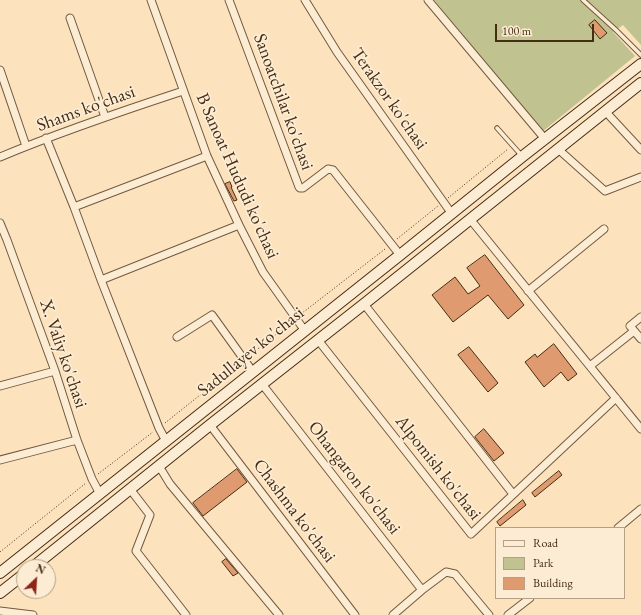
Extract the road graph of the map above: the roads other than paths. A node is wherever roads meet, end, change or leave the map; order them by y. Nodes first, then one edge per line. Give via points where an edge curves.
1 (151, 0) edge
2 (229, 0) edge
3 (305, 0) edge
4 (428, 0) edge
5 (584, 0) edge
6 (70, 18) dead end
7 (641, 55) edge
8 (641, 64) edge
9 (0, 70) edge
10 (641, 83) edge
11 (183, 91) junction
12 (605, 111) junction
13 (105, 117) junction
14 (497, 128) dead end
15 (46, 138) junction
16 (545, 139) junction
17 (26, 146) junction
18 (558, 149) junction
19 (641, 150) edge
20 (526, 154) junction
21 (207, 156) junction
22 (0, 157) edge
23 (539, 164) junction
24 (641, 177) edge
25 (74, 207) junction
26 (452, 214) junction
27 (470, 219) junction
28 (0, 223) edge
29 (239, 226) junction
30 (604, 229) dead end
31 (4, 241) edge
32 (400, 255) junction
33 (100, 280) junction
34 (528, 290) junction
35 (364, 304) junction
36 (641, 317) edge
37 (305, 331) junction
38 (634, 331) junction
39 (177, 337) dead end
40 (641, 339) edge
41 (318, 340) junction
42 (590, 366) junction
43 (55, 371) junction
44 (253, 372) junction
45 (262, 384) junction
46 (0, 386) edge
47 (616, 398) junction
48 (210, 425) junction
49 (641, 429) edge
50 (77, 440) junction
51 (166, 441) junction
52 (0, 460) edge
53 (159, 466) junction
54 (130, 489) junction
55 (100, 494) junction
56 (513, 494) junction
57 (641, 509) edge
58 (619, 527) edge
59 (43, 559) edge
60 (0, 573) edge
61 (16, 580) edge
62 (422, 590) junction
63 (0, 593) edge
64 (529, 599) edge
65 (0, 611) edge
66 (33, 615) edge
67 (186, 615) edge
68 (279, 615) edge
69 (354, 615) edge
70 (393, 615) edge
71 (489, 615) edge
72 (508, 615) edge

1 - 11 street, B Sanoat Hududi ko'chasi
2 - 32 street, Sanoatchilar ko'chasi via 300,188 328,169 333,170
3 - 26 street, Terakzor ko'chasi via 337,52
4 - 16 street
5 - 7 lane
6 - 13 street
8 - 16 main road, Sadullayev ko'chasi
9 - 17 street
10 - 12 main road, Sadullayev ko'chasi
11 - 13 street, Shams ko'chasi
11 - 21 street, B Sanoat Hududi ko'chasi
12 - 18 main road, Sadullayev ko'chasi
12 - 19 street
13 - 15 street, Shams ko'chasi
14 - 20 lane
15 - 17 street, Shams ko'chasi
15 - 25 street
16 - 20 main road, Sadullayev ko'chasi
17 - 22 street, Shams ko'chasi
18 - 23 main road, Sadullayev ko'chasi
18 - 24 street via 605,191
20 - 23 main road
20 - 26 main road, Sadullayev ko'chasi
21 - 25 street
21 - 29 street, B Sanoat Hududi ko'chasi
23 - 27 main road, Sadullayev ko'chasi
25 - 33 street
26 - 32 main road, Sadullayev ko'chasi
27 - 34 street
27 - 35 main road, Sadullayev ko'chasi
28 - 31 street, X. Valiy ko'chasi
29 - 33 street
29 - 37 street, B Sanoat Hududi ko'chasi via 263,272
30 - 34 street
31 - 43 street, X. Valiy ko'chasi
32 - 37 main road, Sadullayev ko'chasi
33 - 51 street
34 - 42 street
35 - 41 main road, Sadullayev ko'chasi
35 - 56 street
36 - 38 street via 630,326
37 - 44 main road, Sadullayev ko'chasi
38 - 40 street
38 - 42 street
39 - 44 street via 212,315
41 - 45 main road, Sadullayev ko'chasi
41 - 56 street, Alpomish ko'chasi via 471,534
42 - 47 street
43 - 46 street
43 - 50 street, X. Valiy ko'chasi
44 - 51 main road, Sadullayev ko'chasi
45 - 48 main road, Sadullayev ko'chasi
45 - 62 street, Ohangaron ko'chasi
47 - 49 street
47 - 56 street, Alpomish ko'chasi
48 - 53 main road, Sadullayev ko'chasi
48 - 69 street, Chashma ko'chasi
50 - 52 street
50 - 55 street, X. Valiy ko'chasi
51 - 55 main road, Sadullayev ko'chasi
53 - 54 main road, Sadullayev ko'chasi
53 - 68 street via 170,484
54 - 59 main road, Sadullayev ko'chasi
54 - 67 street via 150,515 136,551
55 - 60 main road, Sadullayev ko'chasi
57 - 58 street
61 - 63 main road
62 - 70 street
62 - 71 street via 446,572 455,574
64 - 72 street
65 - 66 street

